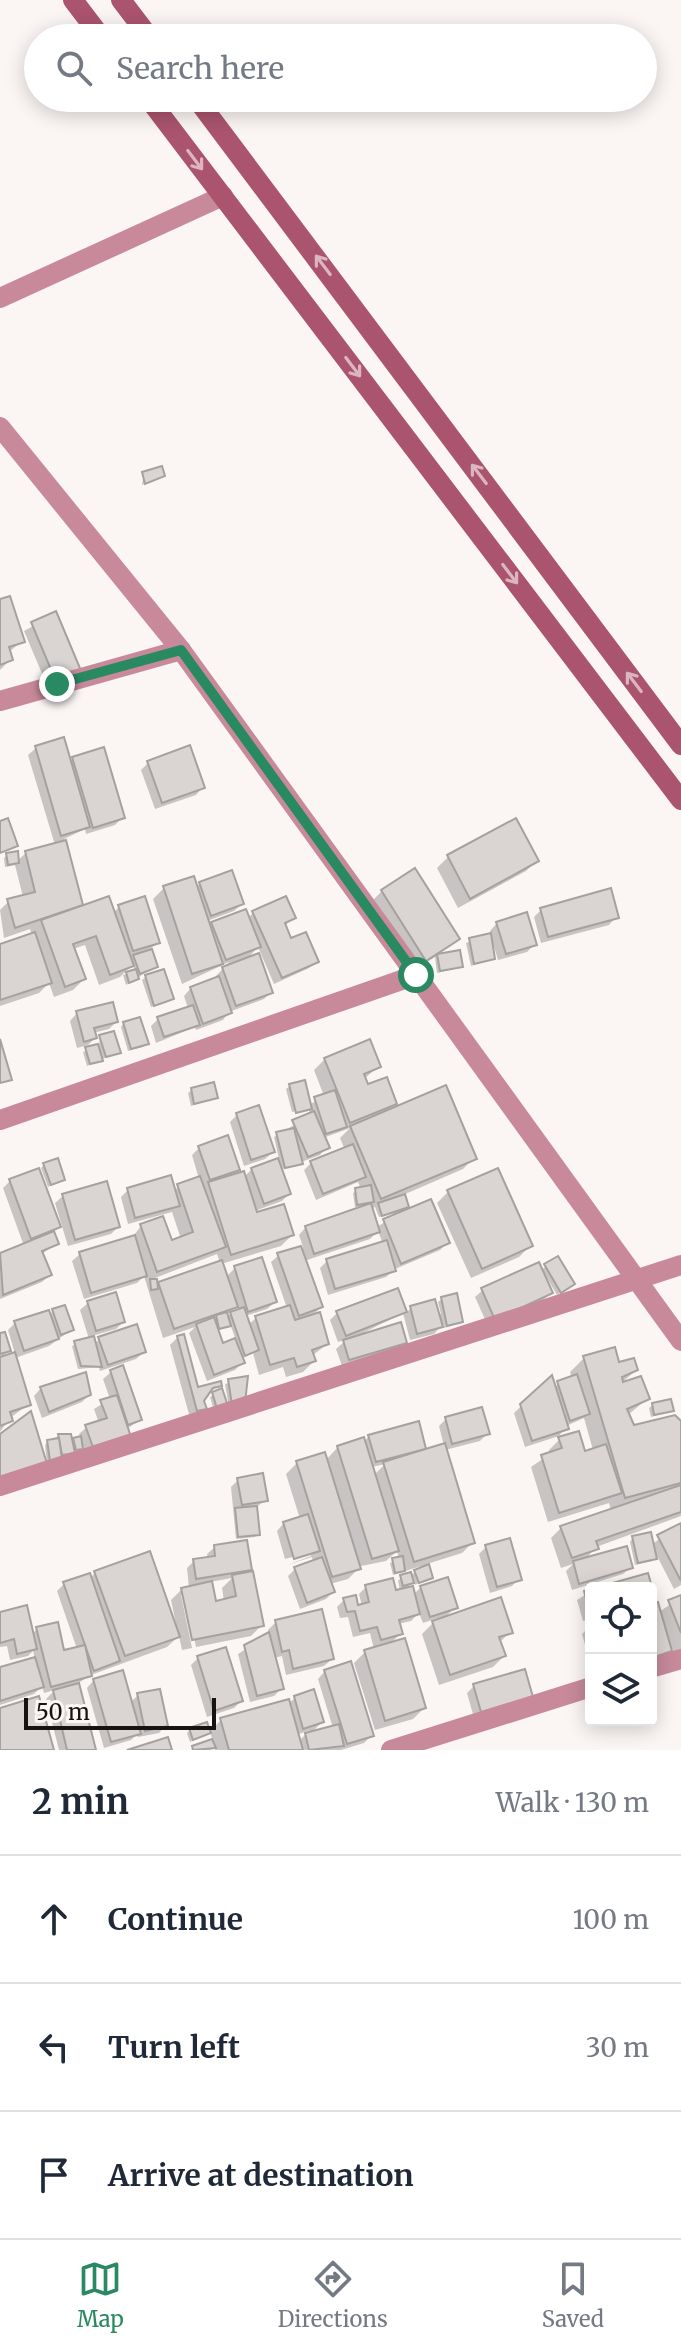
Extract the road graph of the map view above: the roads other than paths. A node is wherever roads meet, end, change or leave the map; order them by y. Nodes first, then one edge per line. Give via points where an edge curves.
1 (73, 0) edge
2 (121, 0) edge
3 (91, 24) edge
4 (139, 24) edge
5 (159, 112) edge
6 (206, 112) edge
7 (223, 196) junction
8 (0, 298) edge
9 (0, 427) edge
10 (181, 650) junction
11 (0, 701) edge
12 (681, 745) edge
13 (681, 800) edge
14 (416, 975) junction
15 (0, 1120) edge
16 (681, 1265) edge
17 (635, 1279) junction
18 (681, 1341) edge
19 (0, 1486) edge
20 (681, 1659) edge
21 (657, 1666) edge
22 (585, 1689) edge
23 (391, 1750) edge

1 - 3 main road
2 - 4 main road
5 -> 7 main road
12 -> 6 main road
7 - 8 street
7 -> 13 main road
9 - 10 street
10 - 11 street
10 - 14 street
14 - 15 street
14 - 17 street
16 - 17 street
17 - 18 street
17 - 19 street
20 - 21 street
22 - 23 street

